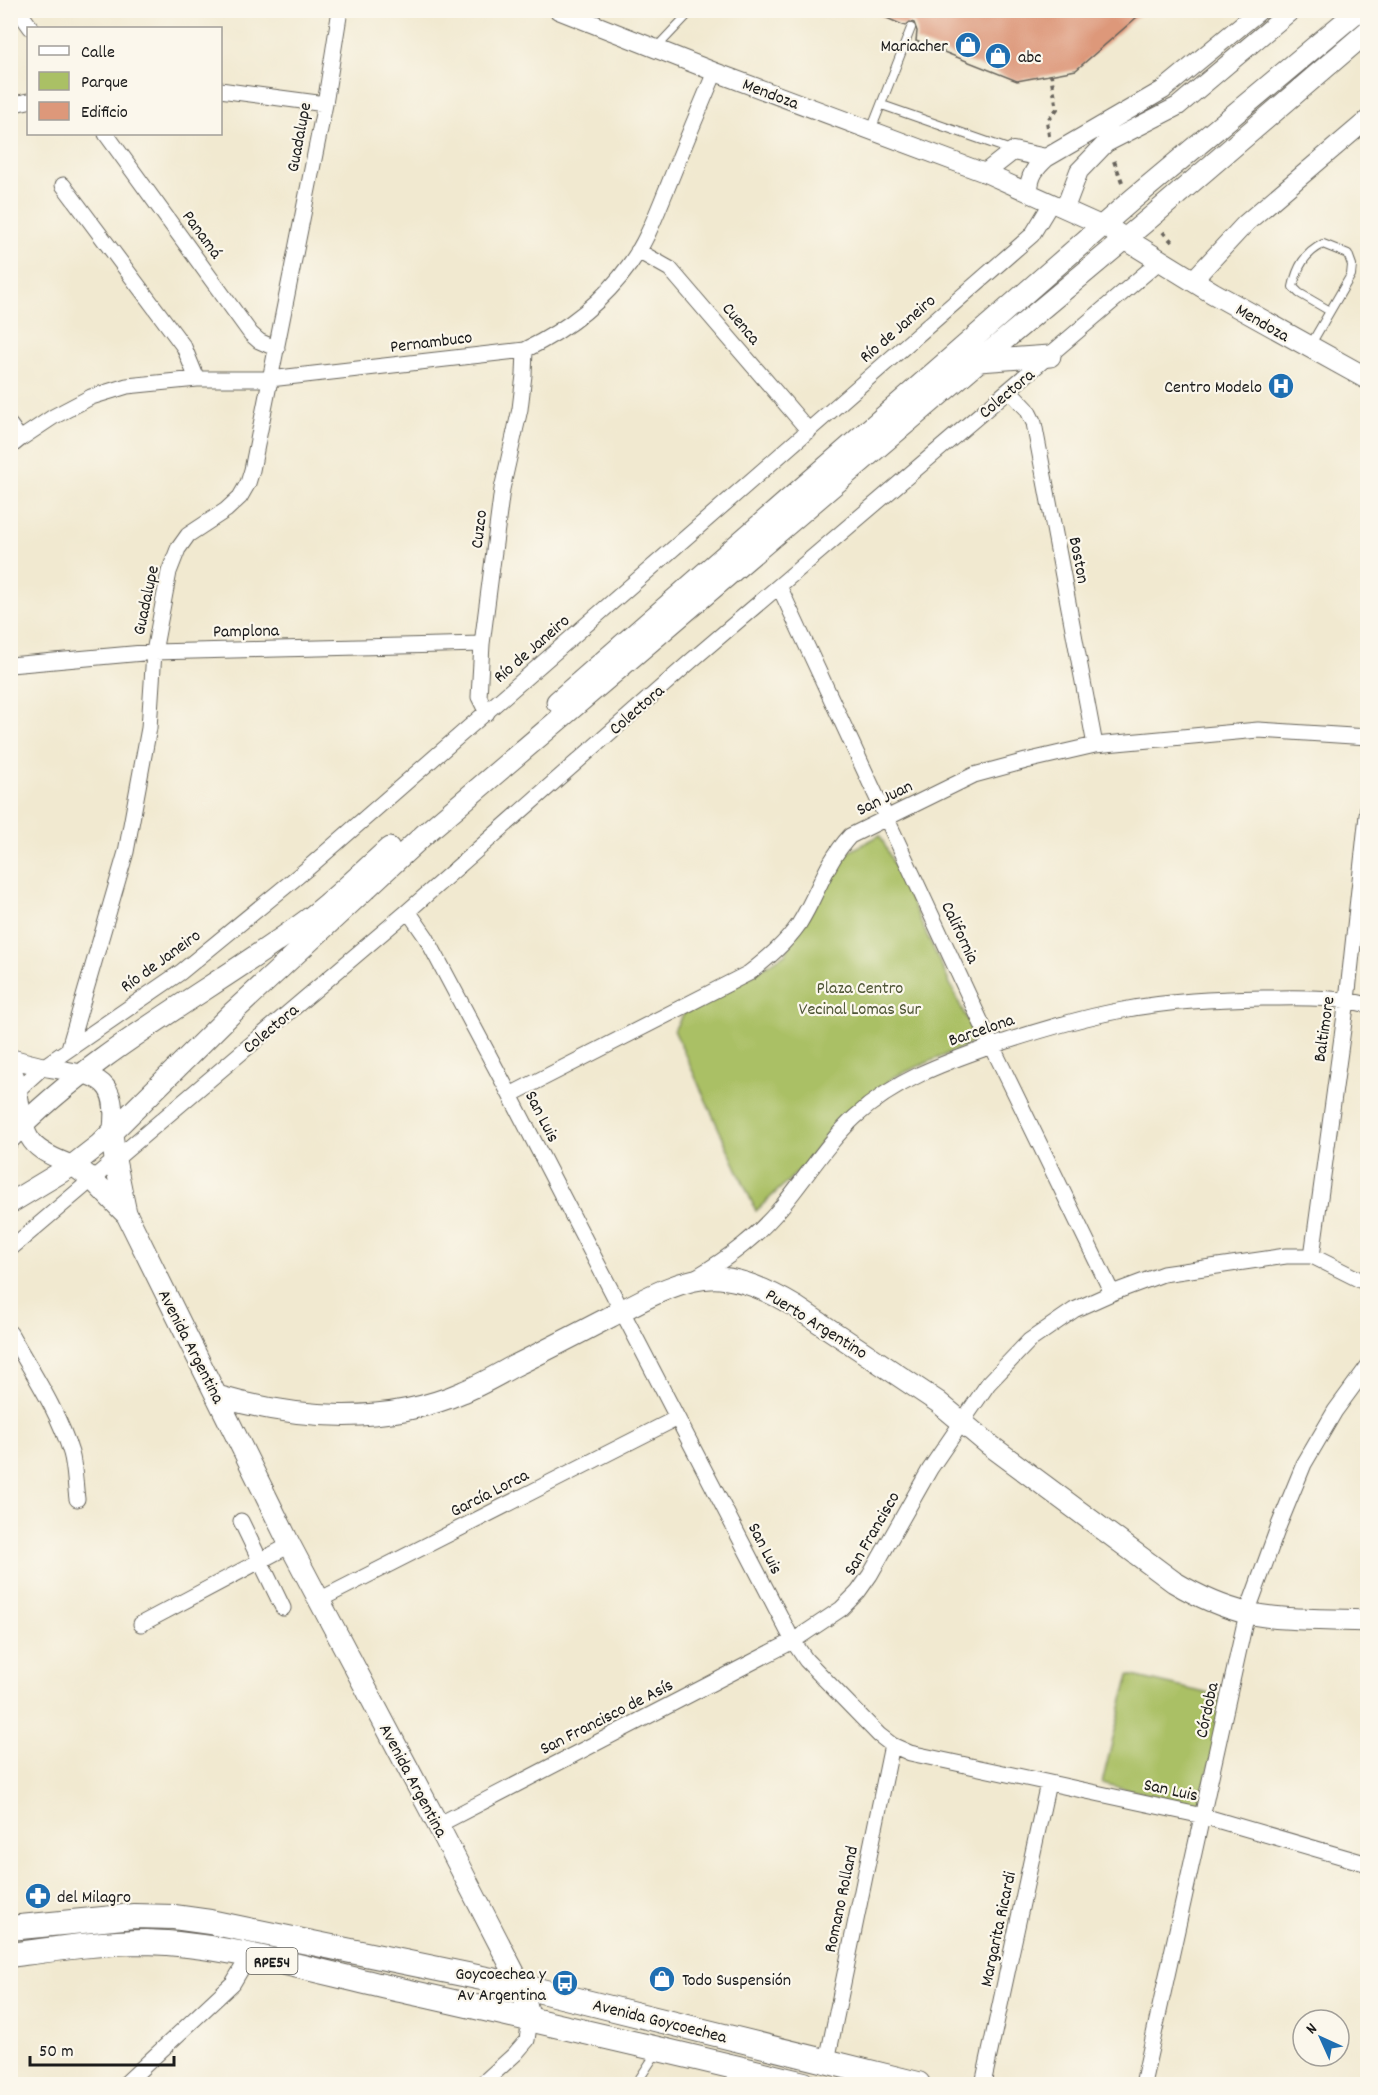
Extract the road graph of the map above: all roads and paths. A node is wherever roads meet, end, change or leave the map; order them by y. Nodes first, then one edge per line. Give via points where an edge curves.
1 (18, 10) edge
2 (340, 10) edge
3 (558, 10) edge
4 (692, 10) edge
5 (1292, 10) edge
6 (1359, 10) edge
7 (1252, 14) edge
8 (30, 27) edge
9 (911, 28) dead end
10 (1368, 31) edge
11 (1264, 34) junction
12 (656, 49) junction
13 (715, 72) junction
14 (1051, 75) dead end
15 (222, 90) edge
16 (27, 101) edge
17 (325, 104) junction
18 (10, 105) edge
19 (882, 105) junction
20 (1368, 119) edge
21 (871, 131) junction
22 (107, 135) edge
23 (1049, 136) dead end
24 (1013, 150) junction
25 (1046, 158) junction
26 (985, 172) junction
27 (63, 185) dead end
28 (1029, 191) junction
29 (1059, 205) junction
30 (1103, 226) junction
31 (1125, 239) junction
32 (638, 251) junction
33 (1161, 261) junction
34 (1193, 280) junction
35 (1330, 311) junction
36 (1309, 348) junction
37 (277, 349) junction
38 (525, 350) junction
39 (1050, 356) junction
40 (979, 361) junction
41 (197, 379) junction
42 (270, 379) junction
43 (1368, 379) edge
44 (1009, 390) junction
45 (10, 426) edge
46 (809, 431) junction
47 (15, 443) edge
48 (779, 586) junction
49 (482, 644) junction
50 (154, 652) junction
51 (10, 665) edge
52 (488, 712) junction
53 (1368, 737) edge
54 (1095, 745) junction
55 (1368, 806) edge
56 (887, 817) junction
57 (408, 911) junction
58 (1347, 1000) junction
59 (1368, 1005) edge
60 (992, 1046) junction
61 (69, 1048) junction
62 (10, 1058) edge
63 (43, 1067) junction
64 (10, 1069) edge
65 (82, 1073) junction
66 (14, 1093) edge
67 (510, 1095) junction
68 (17, 1131) edge
69 (112, 1133) junction
70 (115, 1160) junction
71 (73, 1165) junction
72 (92, 1179) junction
73 (10, 1203) edge
74 (126, 1213) junction
75 (10, 1249) edge
76 (1312, 1256) junction
77 (690, 1281) junction
78 (1368, 1284) edge
79 (1112, 1293) junction
80 (621, 1311) junction
81 (10, 1333) edge
82 (1368, 1366) edge
83 (217, 1396) junction
84 (677, 1418) junction
85 (960, 1423) junction
86 (77, 1499) dead end
87 (241, 1521) dead end
88 (290, 1545) junction
89 (260, 1561) junction
90 (319, 1600) junction
91 (283, 1608) dead end
92 (1247, 1613) junction
93 (1368, 1621) edge
94 (141, 1624) dead end
95 (793, 1641) junction
96 (892, 1745) junction
97 (1048, 1783) junction
98 (1203, 1816) junction
99 (438, 1825) junction
100 (1368, 1864) edge
101 (10, 1928) edge
102 (10, 1955) edge
103 (249, 1956) junction
104 (521, 1986) junction
105 (530, 2019) junction
106 (660, 2049) junction
107 (827, 2061) junction
108 (125, 2085) edge
109 (482, 2085) edge
110 (636, 2085) edge
111 (804, 2085) edge
112 (918, 2085) edge
113 (983, 2085) edge
114 (1143, 2085) edge

1 - 8 street
2 - 17 street, Guadalupe
3 - 12 street, Mendoza
4 - 12 lane
5 - 11 street
6 - 30 main road
7 - 11 lane
7 - 25 street via 1163,90
9 - 19 lane
10 - 31 main road
11 - 29 street via 1178,106 1106,143 1079,171
12 - 13 street, Mendoza
13 - 21 street, Mendoza
13 - 32 street, Pernambuco
14 - 23 path via 1057,109 1047,121
15 - 17 street
16 - 18 street
17 - 37 street, Guadalupe
19 - 21 lane
19 - 24 lane
20 - 34 street via 1245,224
21 - 26 street, Mendoza
22 - 37 street, Panamá via 251,334
24 - 25 street
24 - 26 street
25 - 28 street via 1032,173
26 - 28 street, Mendoza
27 - 41 street via 184,347
28 - 29 street, Mendoza
29 - 30 street, Mendoza
29 - 46 street, Río de Janeiro via 1032,235
30 - 31 main road, Mendoza
30 - 65 main road via 308,919
31 - 33 main road, Mendoza
31 - 40 main road
32 - 38 street, Pernambuco via 612,286 577,319 551,338
32 - 46 street, Cuenca via 670,269
33 - 34 main road, Mendoza
33 - 39 street, Colectora
34 - 36 main road, Mendoza
35 - 35 lane via 1351,275 1352,265 1348,254 1323,244 1312,250 1297,269 1293,287
35 - 36 lane
36 - 43 main road, Mendoza
37 - 42 street, Guadalupe
38 - 42 street, Pernambuco
38 - 49 street, Cuzco via 520,409 502,489
39 - 40 main road
39 - 44 street, Colectora
40 - 69 main road via 426,832 231,1014
41 - 42 street, Pernambuco
41 - 47 street, Pernambuco via 127,386 91,397
42 - 50 street, Guadalupe via 248,483 240,497 188,535 178,549 168,572
44 - 48 street, Colectora
44 - 54 street, Boston via 1034,423
45 - 47 street
46 - 52 street, Río de Janeiro
48 - 56 street, California
48 - 57 street, Colectora
49 - 50 street, Pamplona
49 - 52 street, Cuzco via 479,697
50 - 51 street, Pamplona
50 - 61 street, Guadalupe via 149,728 126,852
52 - 61 street, Río de Janeiro via 181,972
53 - 54 street, San Juan via 1258,730
54 - 56 street, San Juan via 974,776
55 - 58 street, Baltimore
56 - 60 street, California
56 - 67 street, San Juan via 850,836 837,850 799,923 778,950 749,973
57 - 67 street, San Luis via 426,937
57 - 70 street, Colectora
58 - 59 street, Barcelona
58 - 60 street, Barcelona via 1206,999 1123,1010 1030,1032
58 - 76 street, Baltimore
60 - 77 street, Barcelona via 952,1060 886,1092 855,1117 760,1230 733,1255
60 - 79 street, California
61 - 63 street, Río de Janeiro
62 - 63 street
63 - 65 street
63 - 66 street, Río de Janeiro
64 - 66 street via 14,1072
65 - 68 main road
65 - 69 street via 102,1082 109,1090 114,1106
66 - 68 street
67 - 80 street, San Luis
68 - 71 street via 29,1137 38,1149
69 - 70 main road, Avenida Argentina
69 - 71 main road
70 - 72 street
70 - 74 main road, Avenida Argentina
71 - 72 main road, Avenida Argentina
71 - 73 main road
72 - 74 main road, Avenida Argentina
72 - 75 street
74 - 83 main road, Avenida Argentina
76 - 78 street
76 - 79 street via 1286,1256 1163,1274
77 - 80 main road, Puerto Argentino
77 - 85 main road, Puerto Argentino via 740,1281 778,1296 938,1402
79 - 85 street via 1074,1310 1029,1341 988,1384
80 - 83 main road, Puerto Argentino via 463,1393 390,1412 316,1415
80 - 84 street, San Luis
81 - 86 street via 64,1433 72,1456
82 - 92 street, Córdoba via 1335,1411 1304,1464
83 - 88 main road, Avenida Argentina
84 - 90 street, García Lorca
84 - 95 street, San Luis
85 - 92 main road, Puerto Argentino via 1174,1582
85 - 95 street, San Francisco via 858,1592 841,1609
87 - 89 street
88 - 89 street
88 - 90 main road, Avenida Argentina
89 - 91 street
89 - 94 street
90 - 99 main road, Avenida Argentina
92 - 93 main road, Puerto Argentino
92 - 98 street, Córdoba
95 - 96 street, San Luis via 806,1660
95 - 99 street, San Francisco de Asís
96 - 97 street, San Luis via 910,1753
96 - 107 street, Romano Rolland
97 - 98 street, San Luis
97 - 113 street, Margarita Ricardi
98 - 100 street, San Luis
98 - 114 street, Córdoba
99 - 104 main road, Avenida Argentina
101 - 104 main road, Avenida Goycoechea / RPE54 via 134,1916 174,1917
102 - 103 main road, Avenida Goycoechea / RPE54 via 145,1942
103 - 105 main road, Avenida Goycoechea / RPE54
103 - 108 street via 233,1983
104 - 105 main road, Avenida Argentina
104 - 107 main road, Avenida Goycoechea / RPE54
105 - 106 main road, Avenida Goycoechea / RPE54
105 - 109 street via 527,2040
106 - 110 lane
106 - 111 main road, Avenida Goycoechea / RPE54
107 - 112 main road, Avenida Goycoechea / RPE54

